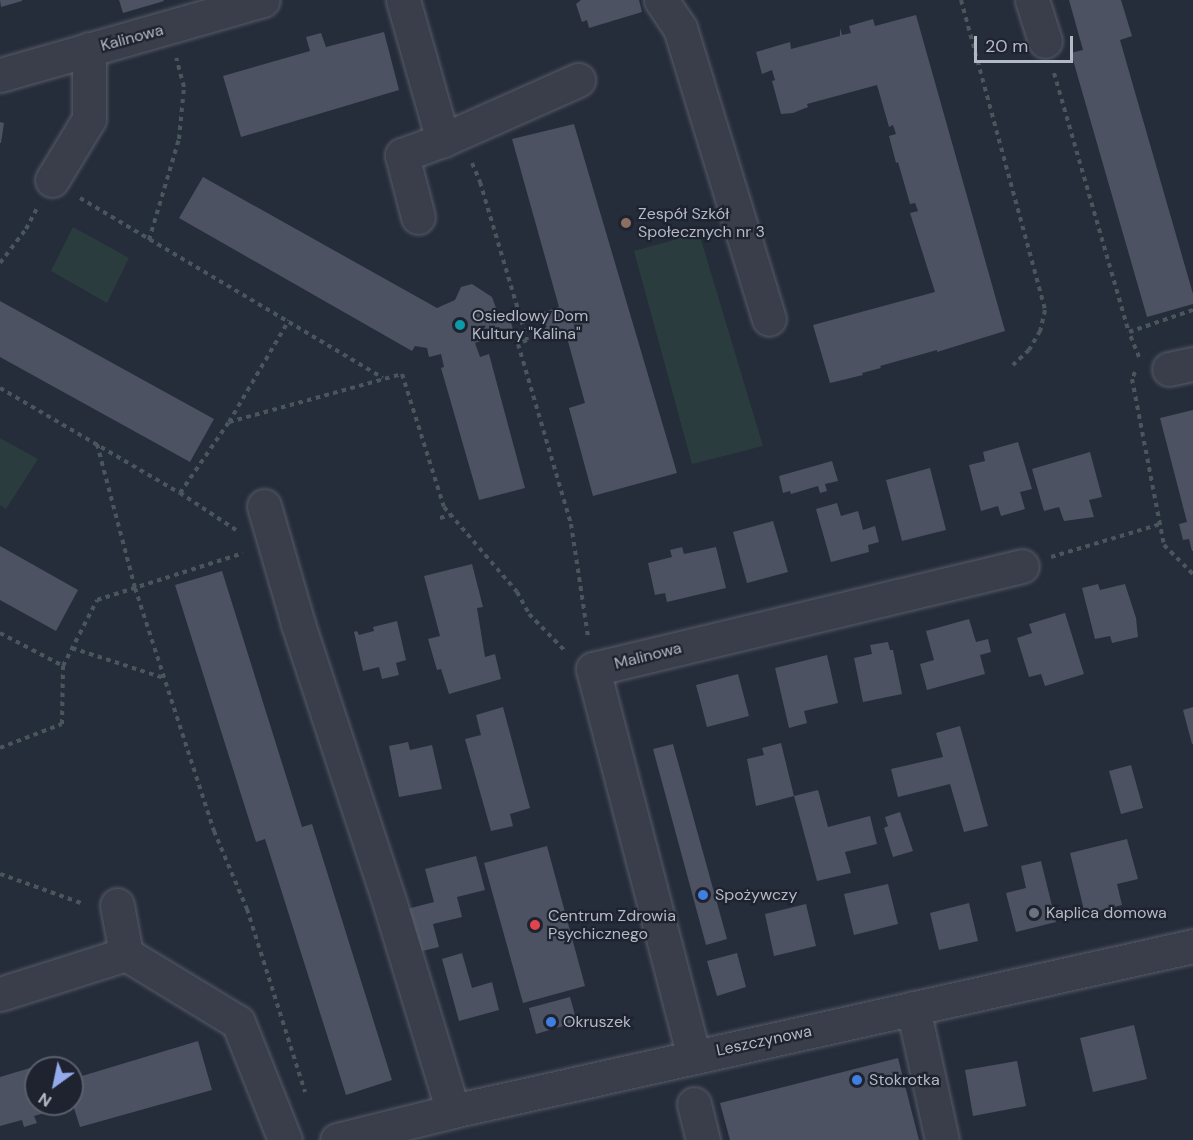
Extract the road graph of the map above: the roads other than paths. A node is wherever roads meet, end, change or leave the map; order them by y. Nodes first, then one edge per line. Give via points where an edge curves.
1 (263, 0) edge
2 (403, 0) edge
3 (661, 0) edge
4 (1032, 0) edge
5 (1045, 41) road end
6 (89, 49) junction
7 (0, 75) edge
8 (578, 80) dead end
9 (443, 140) junction
10 (52, 180) road end
11 (418, 218) dead end
12 (769, 319) dead end
13 (264, 506) dead end
14 (1022, 566) road end
15 (118, 911) road end
16 (1193, 946) edge
17 (126, 954) junction
18 (0, 994) edge
19 (914, 1008) junction
20 (694, 1057) junction
21 (694, 1104) dead end
22 (453, 1111) junction
23 (285, 1140) edge
24 (337, 1140) edge
25 (703, 1140) edge
26 (942, 1140) edge

1 - 6 street, Kalinowa
2 - 9 street
3 - 12 street via 680,28
4 - 5 street
6 - 7 street, Kalinowa
6 - 10 street via 89,119
8 - 9 street
9 - 11 street via 402,155
13 - 22 street via 271,554 298,624 390,904
14 - 20 street, Malinowa via 593,669
15 - 17 street
16 - 19 street, Leszczynowa
17 - 18 street
17 - 23 street via 238,1022
19 - 20 street, Leszczynowa
19 - 26 street
20 - 22 street, Leszczynowa
21 - 25 street
22 - 24 street, Leszczynowa

